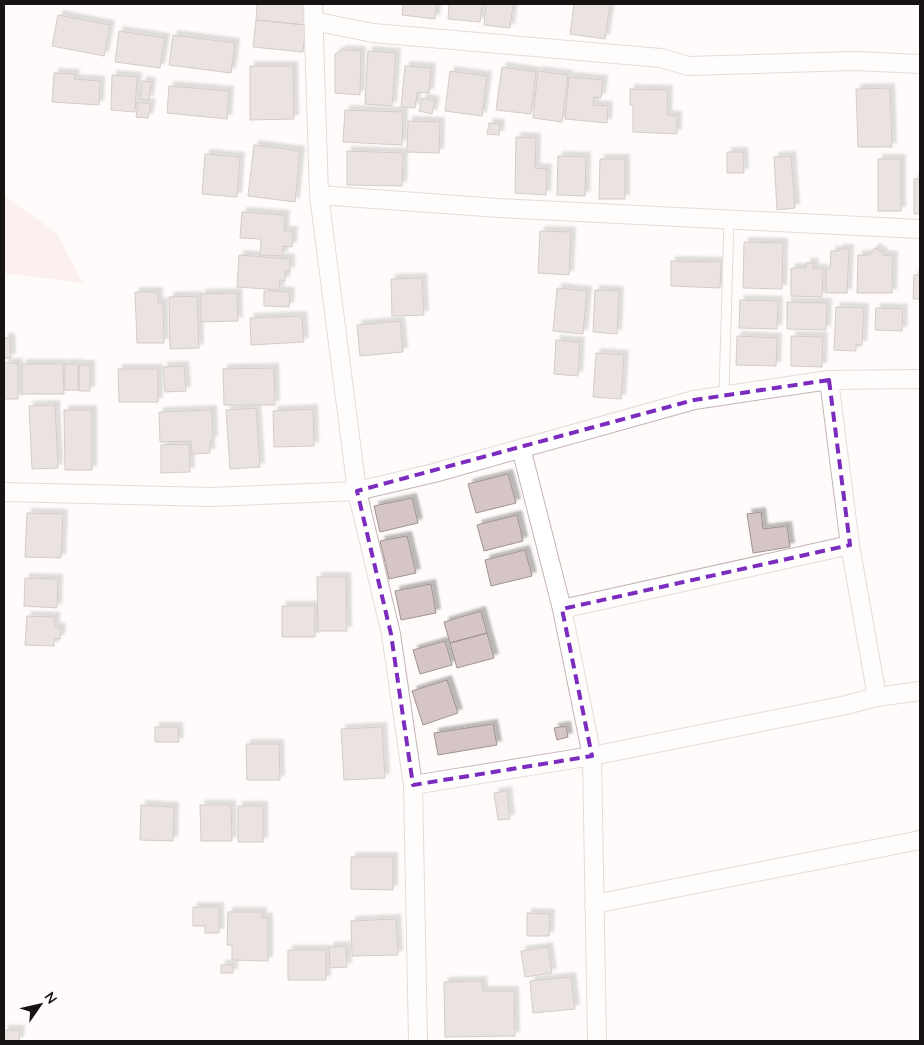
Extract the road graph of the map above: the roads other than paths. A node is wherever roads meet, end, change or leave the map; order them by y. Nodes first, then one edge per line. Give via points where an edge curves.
1 (313, 12) edge
2 (920, 64) edge
3 (319, 195) junction
4 (729, 219) junction
5 (920, 229) edge
6 (920, 379) edge
7 (828, 380) junction
8 (724, 394) junction
9 (521, 448) junction
10 (357, 491) junction
11 (4, 492) edge
12 (850, 544) junction
13 (562, 609) junction
14 (920, 691) edge
15 (877, 697) junction
16 (592, 756) junction
17 (413, 785) junction
18 (920, 840) edge
19 (594, 904) junction
20 (418, 1041) edge
21 (597, 1041) edge

1 - 2 street via 373,33 661,58 688,66 854,62
1 - 3 street
3 - 4 street via 498,208
3 - 10 street
4 - 5 street
4 - 8 lane
6 - 7 street
7 - 8 street
7 - 12 street
8 - 9 street
9 - 10 street
9 - 13 street
10 - 11 street via 210,497
10 - 17 street via 391,634
12 - 13 street
12 - 15 street
13 - 16 street
14 - 15 street
15 - 16 street
16 - 17 street
16 - 19 street
17 - 20 street
18 - 19 street
19 - 21 street

